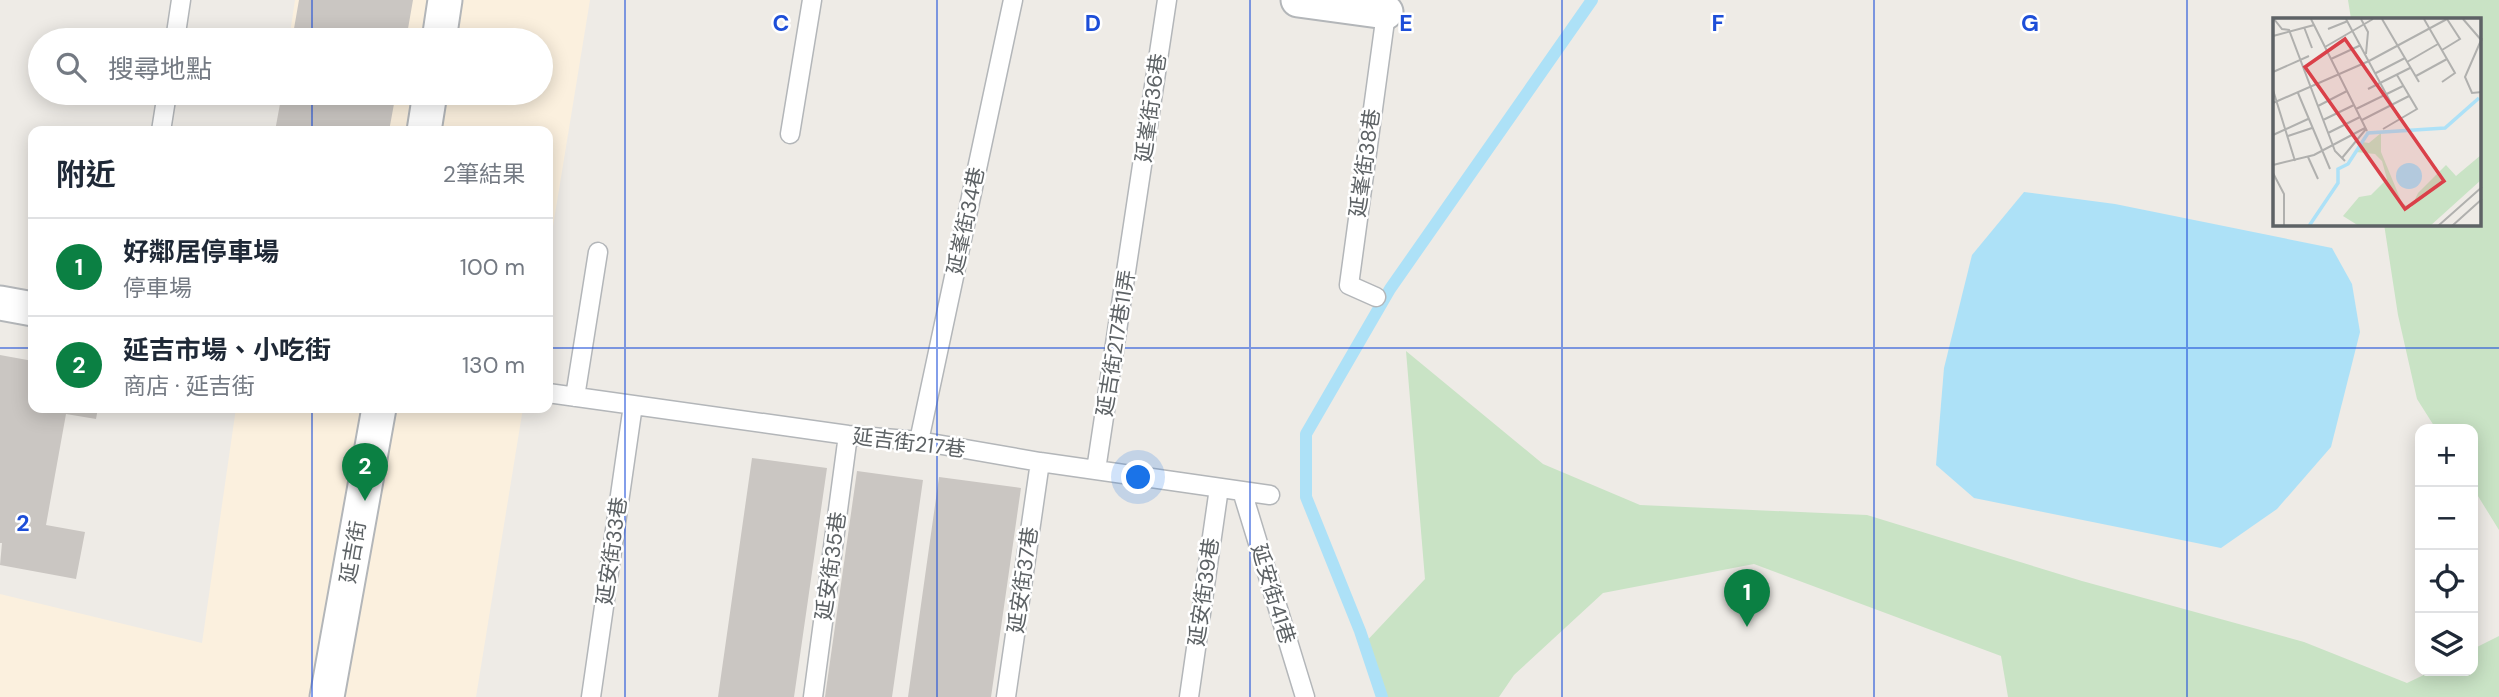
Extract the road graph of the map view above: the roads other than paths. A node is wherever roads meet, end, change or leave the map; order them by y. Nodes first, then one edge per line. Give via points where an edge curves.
1 (181, 0) edge
2 (445, 0) edge
3 (812, 0) edge
4 (1013, 0) edge
5 (1167, 0) edge
6 (1298, 0) edge
7 (1387, 6) edge
8 (177, 28) edge
9 (441, 28) edge
10 (165, 105) edge
11 (428, 105) edge
12 (162, 126) edge
13 (425, 126) edge
14 (790, 134) dead end
15 (1136, 216) joint
16 (598, 252) dead end
17 (1376, 297) dead end
18 (0, 303) edge
19 (28, 308) edge
20 (553, 394) edge
21 (575, 397) junction
22 (633, 405) junction
23 (378, 413) edge
24 (848, 435) junction
25 (919, 441) junction
26 (1040, 462) junction
27 (1096, 470) junction
28 (1219, 488) junction
29 (1242, 491) junction
30 (1270, 495) dead end
31 (327, 697) edge
32 (591, 697) edge
33 (813, 697) edge
34 (1006, 697) edge
35 (1189, 697) edge
36 (1305, 697) edge

1 - 8 lane
2 - 9 street
3 - 14 lane
4 - 25 lane, 延峯街34巷
5 - 15 lane, 延峯街36巷
6 - 7 street
7 - 17 lane, 延峯街38巷 via 1349,285
10 - 12 lane
11 - 13 street
15 - 27 lane, 延吉街217巷11弄
16 - 21 lane
18 - 19 street
20 - 21 lane, 延吉街217巷
21 - 22 lane, 延吉街217巷
22 - 24 lane, 延吉街217巷
22 - 32 lane, 延安街33巷
23 - 31 street, 延吉街
24 - 25 lane, 延吉街217巷
24 - 33 lane, 延安街35巷
25 - 26 lane, 延吉街217巷
26 - 27 lane, 延吉街217巷
26 - 34 lane, 延安街37巷
27 - 28 lane, 延吉街217巷
28 - 29 lane, 延吉街217巷
28 - 35 lane, 延安街39巷
29 - 30 lane, 延吉街217巷
29 - 36 lane, 延安街41巷

